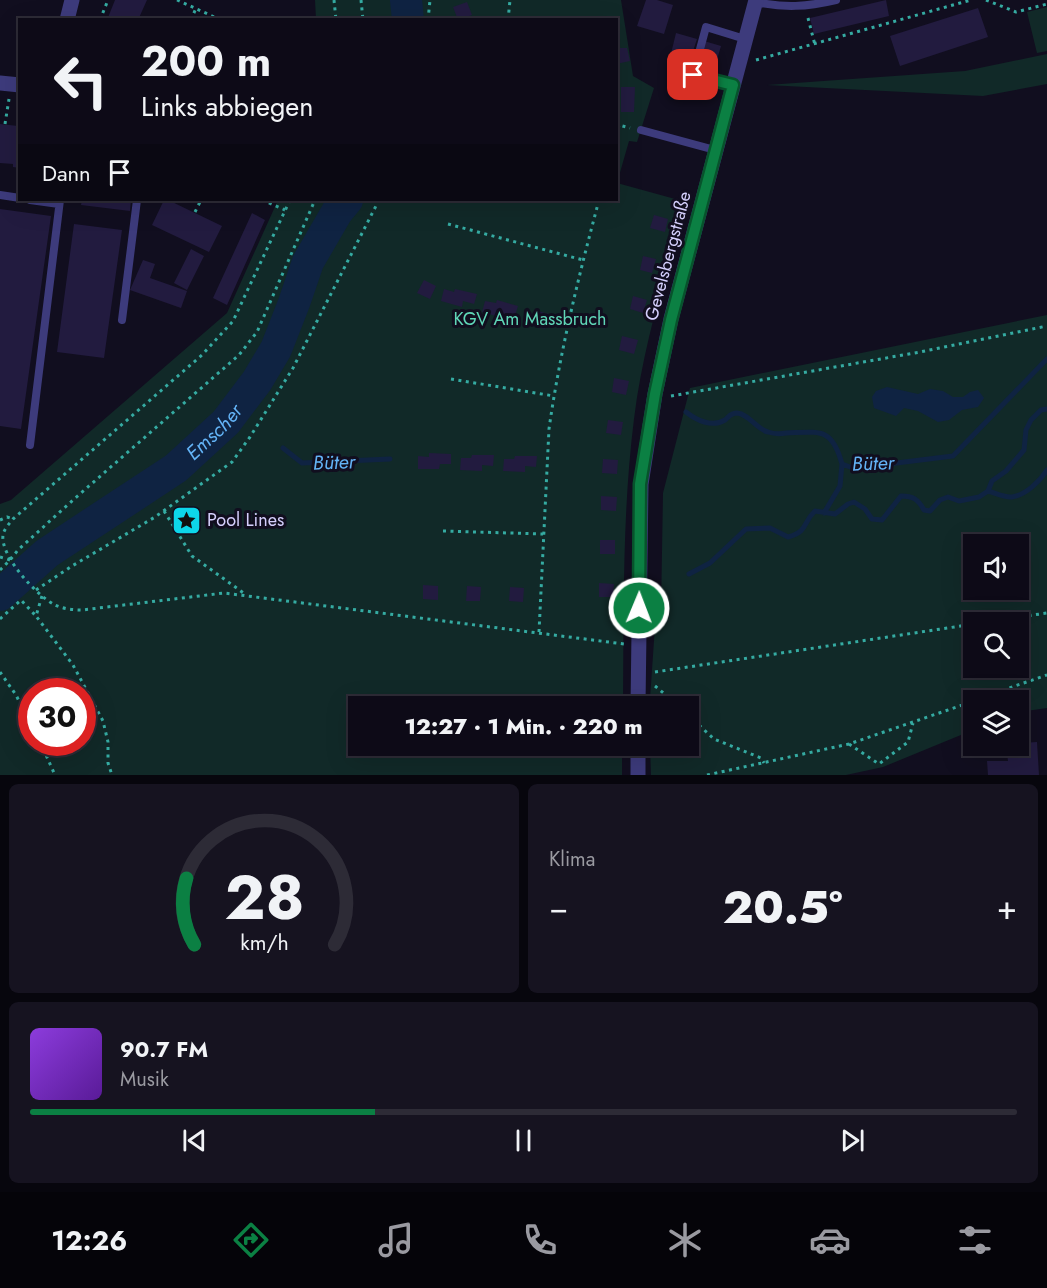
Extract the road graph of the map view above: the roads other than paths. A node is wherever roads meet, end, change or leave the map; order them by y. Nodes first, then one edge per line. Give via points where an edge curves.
1 (72, 0) edge
2 (836, 0) edge
3 (755, 1) edge
4 (68, 18) edge
5 (745, 39) junction
6 (733, 85) junction
7 (641, 130) road end
8 (715, 150) junction
9 (0, 195) edge
10 (18, 198) edge
11 (137, 201) edge
12 (59, 202) edge
13 (122, 320) dead end
14 (30, 445) dead end
15 (638, 696) edge
16 (638, 756) edge
17 (638, 775) edge

1 - 4 street
2 - 3 lane via 805,6 773,6
3 - 5 street, Gevelsbergstraße
5 - 6 street, Gevelsbergstraße
5 - 6 lane via 706,27 693,75
6 - 8 street, Gevelsbergstraße
7 - 8 lane
8 - 15 street, Gevelsbergstraße via 671,320 640,484
9 - 10 lane
11 - 13 lane
12 - 14 lane
16 - 17 street

